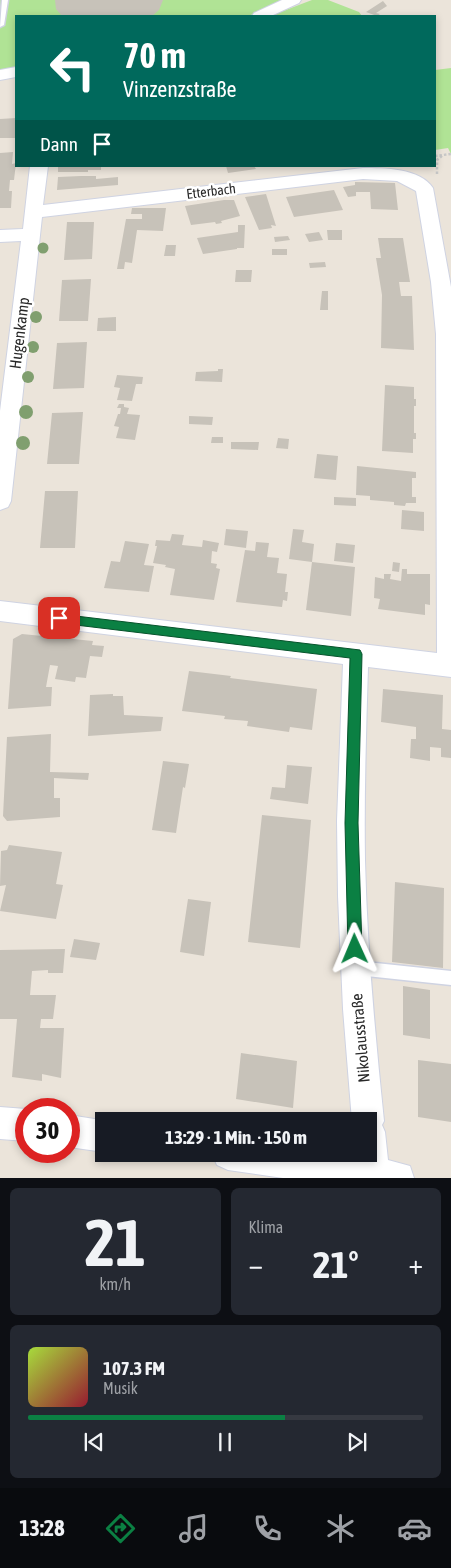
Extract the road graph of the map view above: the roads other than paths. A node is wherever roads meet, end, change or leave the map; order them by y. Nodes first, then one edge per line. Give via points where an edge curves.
1 (5, 0) edge
2 (294, 0) edge
3 (261, 15) edge
4 (0, 25) edge
5 (15, 72) edge
6 (0, 75) edge
7 (39, 167) edge
8 (35, 212) junction
9 (31, 234) junction
10 (0, 236) edge
11 (0, 501) edge
12 (0, 612) edge
13 (356, 654) junction
14 (451, 666) edge
15 (355, 967) junction
16 (451, 978) edge
17 (367, 1112) edge
18 (0, 1123) edge
19 (15, 1124) edge
20 (80, 1133) edge
21 (95, 1135) edge
22 (281, 1162) edge
23 (377, 1162) edge
24 (381, 1177) edge

1 - 4 lane
2 - 3 street
5 - 6 street
7 - 8 street, Hugenkamp
8 - 9 street, Hugenkamp
8 - 14 street, Etterbach via 324,177 388,174 408,178 424,188 441,282 448,393
9 - 10 street
9 - 11 street, Hugenkamp
12 - 13 street
13 - 14 street
13 - 15 street, Nikolausstraße via 351,823
15 - 16 lane
15 - 17 street, Nikolausstraße
18 - 19 street
20 - 21 street
22 - 24 street
23 - 24 street

